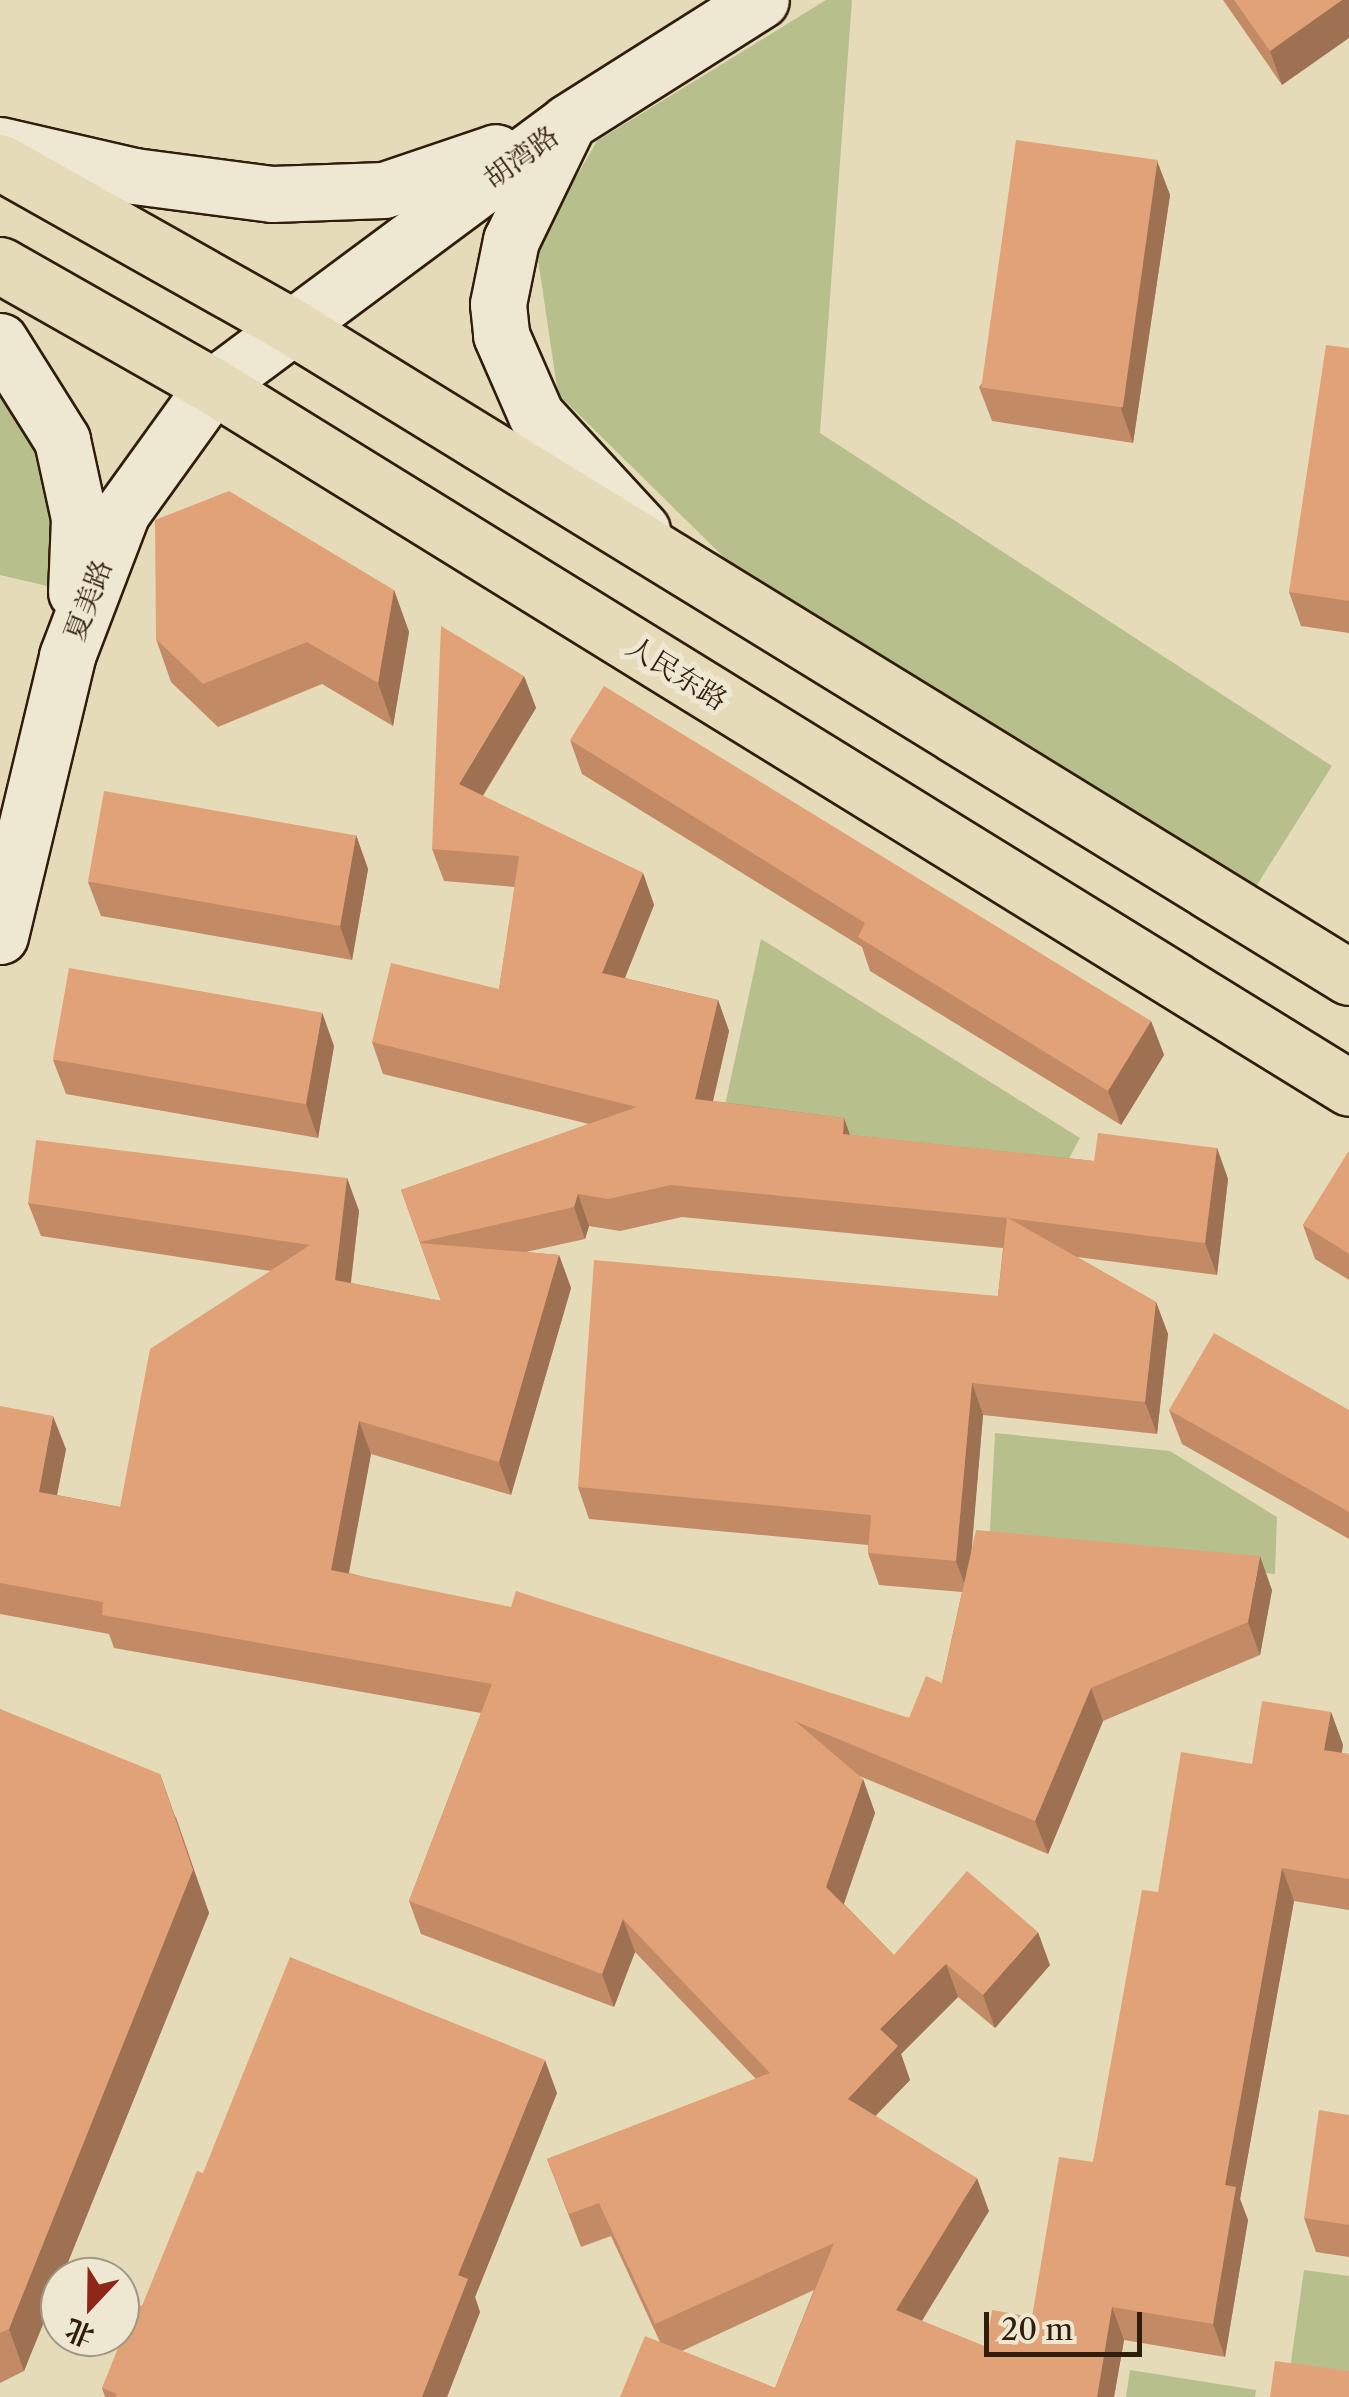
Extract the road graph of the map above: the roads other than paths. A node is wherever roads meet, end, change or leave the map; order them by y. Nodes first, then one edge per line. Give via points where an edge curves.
1 (761, 0) edge
2 (568, 122) junction
3 (0, 145) edge
4 (0, 162) edge
5 (0, 266) edge
6 (289, 325) junction
7 (0, 340) edge
8 (214, 386) junction
9 (725, 599) junction
10 (66, 656) junction
11 (0, 936) edge
12 (1349, 978) edge
13 (1349, 1088) edge

1 - 2 street, 胡湾路
2 - 3 street via 460,167 384,190 331,194 272,194 134,176
2 - 6 street, 胡湾路
2 - 9 street via 511,240 500,288 500,336 536,415 634,524
4 - 6 main road
5 - 8 main road, 人民东路
6 - 8 street, 夏美路
6 - 9 main road
7 - 10 street via 52,418 74,483 78,579
8 - 10 street, 夏美路 via 122,512
8 - 13 main road, 人民东路
9 - 12 main road
10 - 11 street, 夏美路

